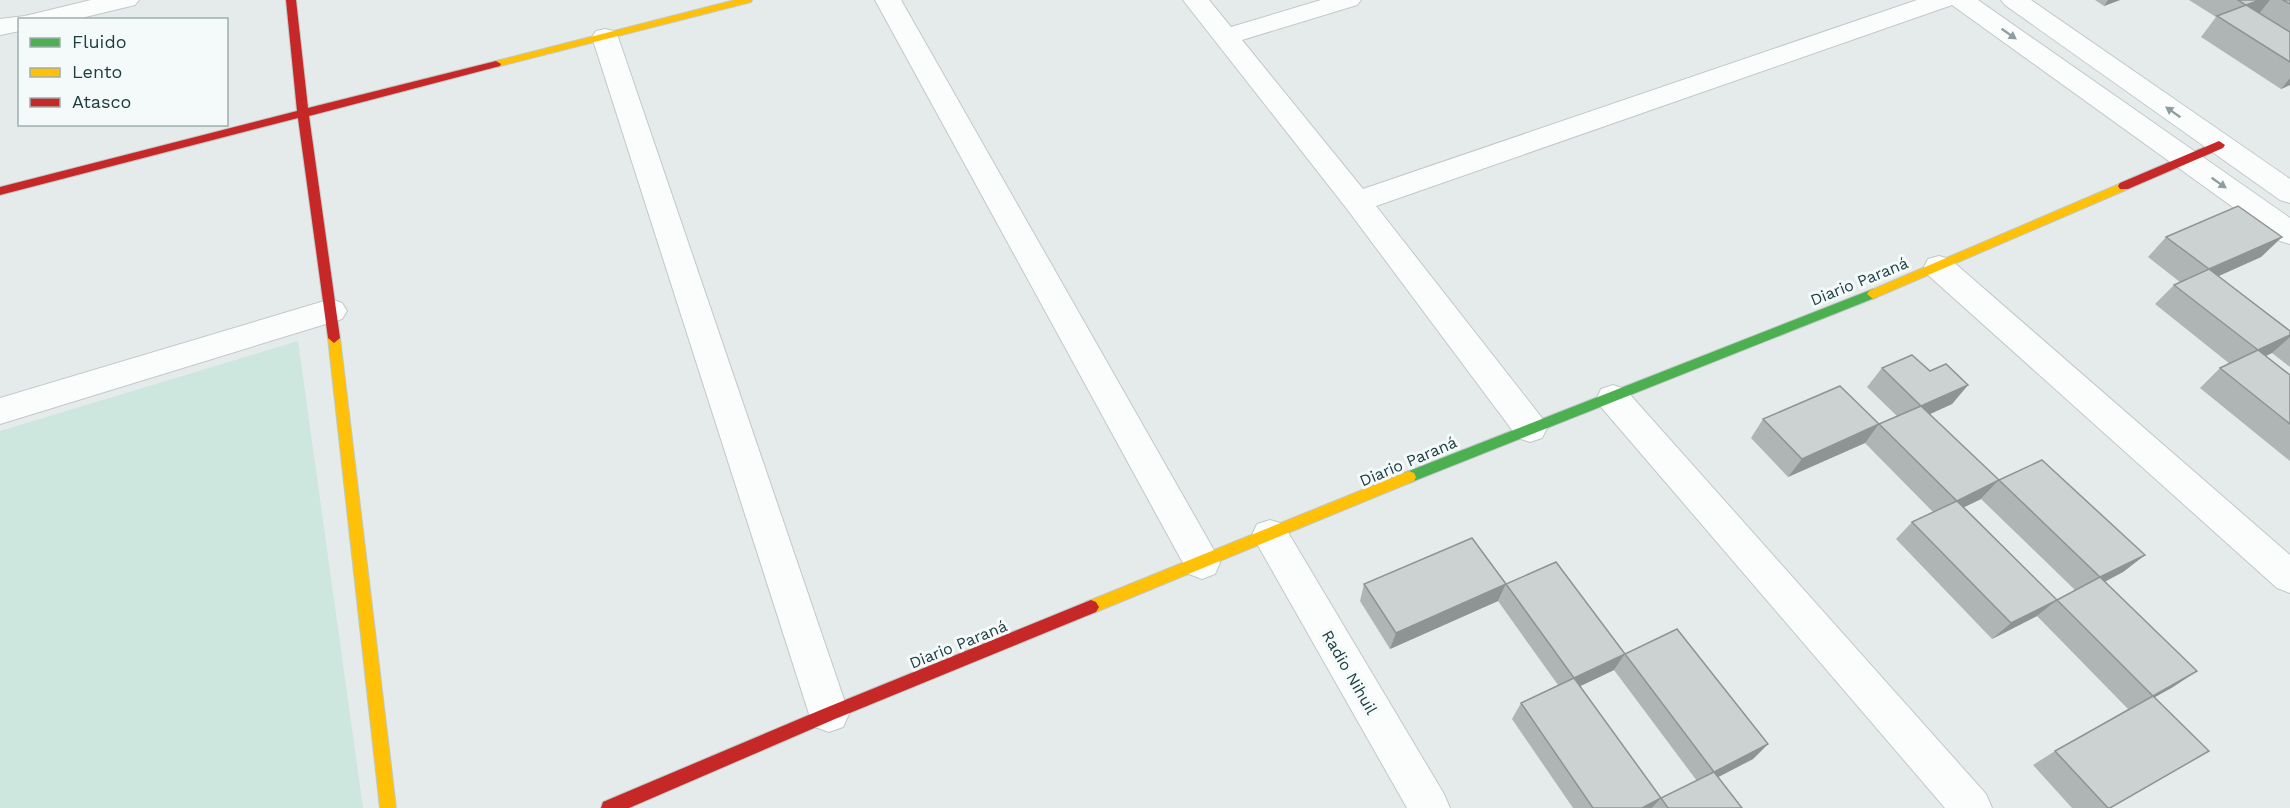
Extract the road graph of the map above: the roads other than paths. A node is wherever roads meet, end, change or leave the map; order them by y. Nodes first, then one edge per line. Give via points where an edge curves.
1 (126, 0) edge
2 (291, 0) edge
3 (747, 0) edge
4 (888, 0) edge
5 (1196, 0) edge
6 (1348, 0) edge
7 (1942, 0) edge
8 (1961, 0) edge
9 (2014, 0) edge
10 (44, 18) edge
11 (18, 23) edge
12 (0, 27) edge
13 (604, 37) junction
14 (1224, 37) junction
15 (303, 115) junction
16 (2219, 145) junction
17 (2185, 159) junction
18 (0, 191) edge
19 (2290, 193) edge
20 (1357, 202) junction
21 (2290, 232) edge
22 (1939, 267) junction
23 (331, 311) junction
24 (1613, 398) junction
25 (0, 411) edge
26 (1530, 428) junction
27 (1270, 535) junction
28 (1202, 563) junction
29 (2290, 577) edge
30 (829, 714) junction
31 (388, 808) edge
32 (609, 808) edge
33 (1430, 808) edge
34 (1972, 808) edge

1 - 10 street
2 - 15 street
3 - 13 street
4 - 28 street
5 - 14 street
6 - 14 street
7 - 20 street
8 -> 17 street
16 -> 9 street
11 - 12 street
13 - 15 street
13 - 30 street
14 - 20 street
15 - 18 street
15 - 23 street
16 - 17 street, Diario Paraná
16 - 19 street
17 -> 21 street
17 - 22 street, Diario Paraná
20 - 26 street
22 - 24 street, Diario Paraná
22 - 29 street
23 - 25 street
23 - 31 street
24 - 26 street, Diario Paraná
24 - 34 street
26 - 27 street, Diario Paraná
27 - 28 street, Diario Paraná
27 - 33 street, Radio Nihuil
28 - 30 street, Diario Paraná
30 - 32 street, Diario Paraná

